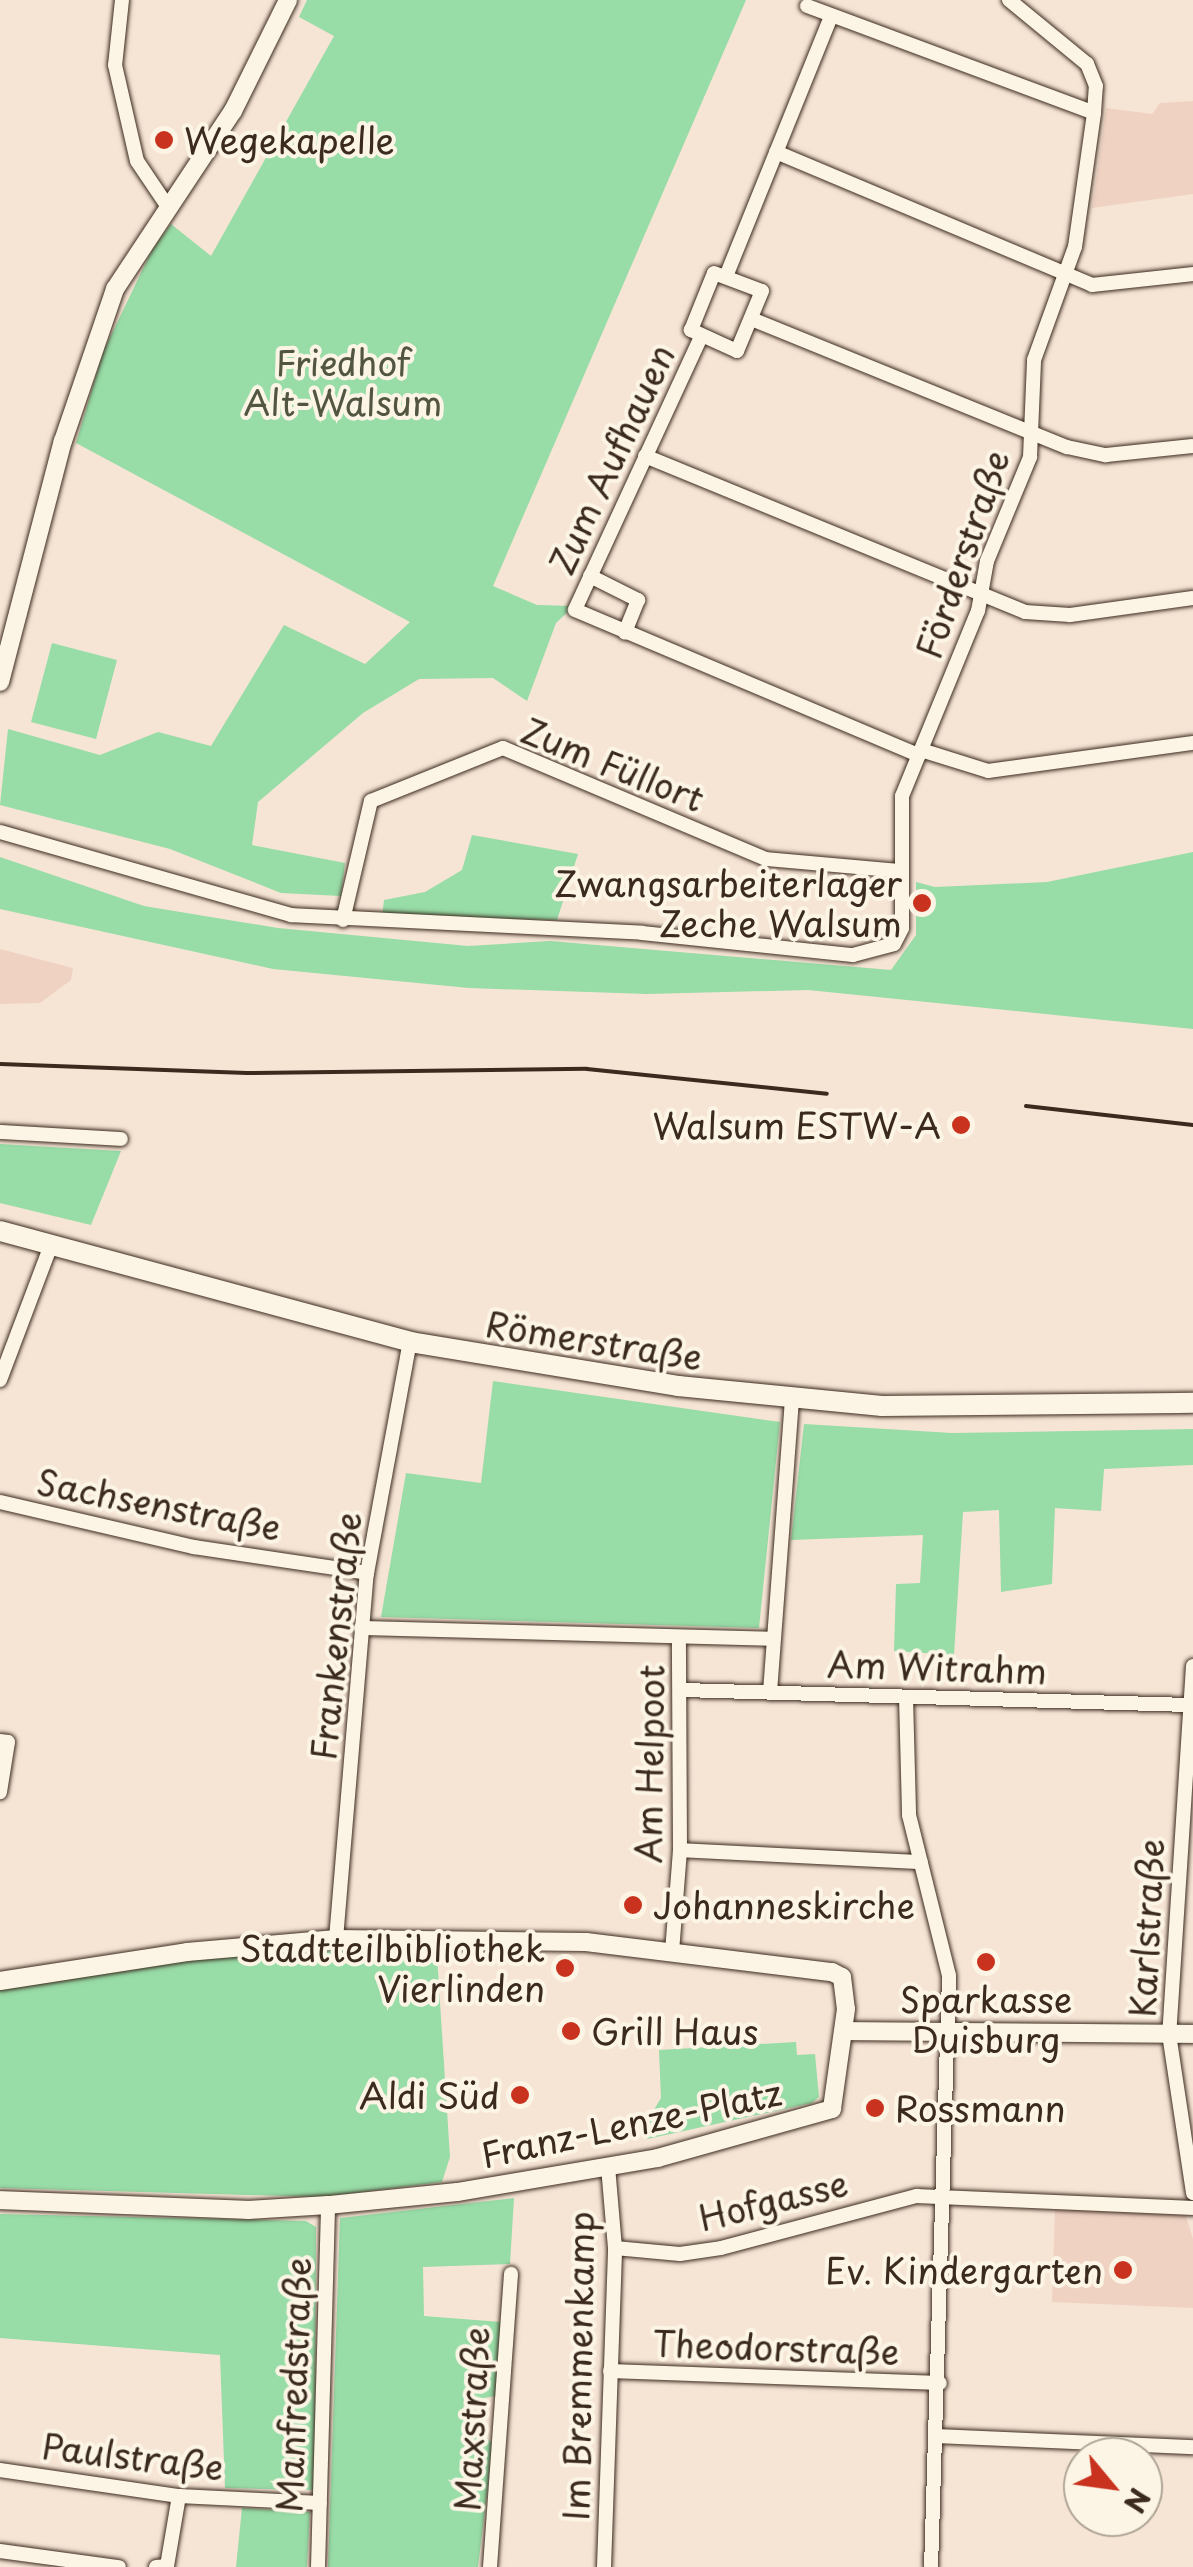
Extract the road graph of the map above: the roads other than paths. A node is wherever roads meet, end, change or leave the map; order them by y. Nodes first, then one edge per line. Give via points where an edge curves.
1 (122, 0) edge
2 (288, 0) edge
3 (1010, 0) edge
4 (807, 6) dead end
5 (831, 16) junction
6 (1094, 113) junction
7 (776, 152) junction
8 (166, 204) junction
9 (727, 274) junction
10 (1193, 274) edge
11 (1067, 276) junction
12 (754, 320) junction
13 (700, 339) junction
14 (1034, 435) junction
15 (1193, 446) edge
16 (646, 456) junction
17 (590, 576) junction
18 (982, 597) junction
19 (1193, 598) edge
20 (625, 632) junction
21 (0, 682) edge
22 (1193, 743) edge
23 (920, 752) junction
24 (0, 832) edge
25 (900, 871) junction
26 (344, 920) junction
27 (0, 1132) edge
28 (120, 1139) dead end
29 (0, 1231) edge
30 (52, 1245) junction
31 (410, 1342) junction
32 (0, 1380) edge
33 (792, 1400) junction
34 (1193, 1402) edge
35 (0, 1502) edge
36 (367, 1572) junction
37 (361, 1628) junction
38 (679, 1637) junction
39 (773, 1639) junction
40 (1193, 1666) edge
41 (683, 1690) junction
42 (770, 1692) junction
43 (906, 1696) junction
44 (1191, 1696) edge
45 (0, 1740) edge
46 (0, 1792) edge
47 (680, 1850) junction
48 (921, 1862) junction
49 (336, 1940) junction
50 (672, 1952) junction
51 (0, 1981) edge
52 (845, 2031) junction
53 (949, 2032) junction
54 (1169, 2034) junction
55 (1193, 2034) edge
56 (608, 2168) junction
57 (1193, 2193) edge
58 (944, 2198) junction
59 (0, 2200) edge
60 (328, 2205) junction
61 (1193, 2208) edge
62 (615, 2248) junction
63 (511, 2274) dead end
64 (610, 2371) junction
65 (940, 2383) junction
66 (937, 2436) junction
67 (1193, 2447) edge
68 (0, 2470) edge
69 (180, 2496) junction
70 (320, 2504) junction
71 (0, 2551) edge
72 (120, 2567) edge
73 (156, 2567) edge
74 (318, 2567) edge
75 (490, 2567) edge
76 (604, 2567) edge
77 (932, 2567) edge

1 - 8 street via 115,65 138,162
2 - 8 street via 233,111
3 - 6 street, Förderstraße via 1087,64 1096,86
4 - 5 street
5 - 6 street
5 - 7 street, Zum Aufhauen
6 - 11 street, Förderstraße
7 - 9 street, Zum Aufhauen
7 - 11 street
8 - 21 street via 116,288 92,350
9 - 12 street via 762,292
9 - 13 street, Zum Aufhauen via 714,273 702,301 691,330
10 - 11 street via 1103,286
11 - 14 street, Förderstraße via 1034,360
12 - 13 street via 738,351
12 - 14 street
13 - 16 street, Zum Aufhauen
14 - 15 street via 1106,454
14 - 18 street, Förderstraße via 987,562
16 - 17 street, Zum Aufhauen
16 - 18 street
17 - 20 street via 638,600
17 - 20 street, Zum Aufhauen via 575,610
18 - 19 street via 1046,615
18 - 23 street, Förderstraße
20 - 23 street
22 - 23 street via 988,771
23 - 25 street, Förderstraße via 902,796
24 - 26 street via 264,908
25 - 26 street, Förderstraße via 902,928 894,944 853,954 642,933
25 - 26 street, Zum Füllort via 766,860 503,748 371,801
27 - 28 street
29 - 30 main road, Römerstraße
30 - 31 main road, Römerstraße
30 - 32 street
31 - 33 main road, Römerstraße
31 - 36 street, Frankenstraße
33 - 34 main road, Römerstraße via 923,1407
33 - 39 street
35 - 36 street, Sachsenstraße via 194,1547
36 - 37 street, Frankenstraße
37 - 38 street
37 - 49 street, Frankenstraße
38 - 39 street
38 - 41 street, Am Helpoot
39 - 42 street
40 - 44 street, Karlstraße
41 - 42 street, Am Witrahm
41 - 47 street, Am Helpoot
42 - 43 street, Am Witrahm
43 - 44 street, Am Witrahm
43 - 48 street via 905,1784
44 - 54 street, Karlstraße
45 - 46 street via 8,1742
47 - 48 street
47 - 50 street, Am Helpoot
48 - 53 street via 949,1976
49 - 50 street, Franz-Lenze-Platz via 586,1942
49 - 51 street, Franz-Lenze-Platz via 168,1954
50 - 52 street, Franz-Lenze-Platz via 838,1974
52 - 53 street
52 - 56 street, Franz-Lenze-Platz via 832,2109
53 - 54 street
53 - 58 street
54 - 55 street
54 - 57 street, Karlstraße
56 - 60 street, Franz-Lenze-Platz
56 - 62 street, Im Bremmenkamp
58 - 61 street, Hofgasse
58 - 62 street, Hofgasse via 857,2209 694,2252
58 - 65 street
59 - 60 street, Franz-Lenze-Platz via 228,2209
60 - 70 street, Manfredstraße
62 - 64 street, Im Bremmenkamp
63 - 75 street, Maxstraße
64 - 65 street, Theodorstraße
64 - 76 street, Im Bremmenkamp
65 - 66 street
66 - 67 street
66 - 77 street
68 - 69 street, Paulstraße
69 - 70 street, Paulstraße
69 - 73 street via 167,2566
70 - 74 street, Manfredstraße
71 - 72 street

